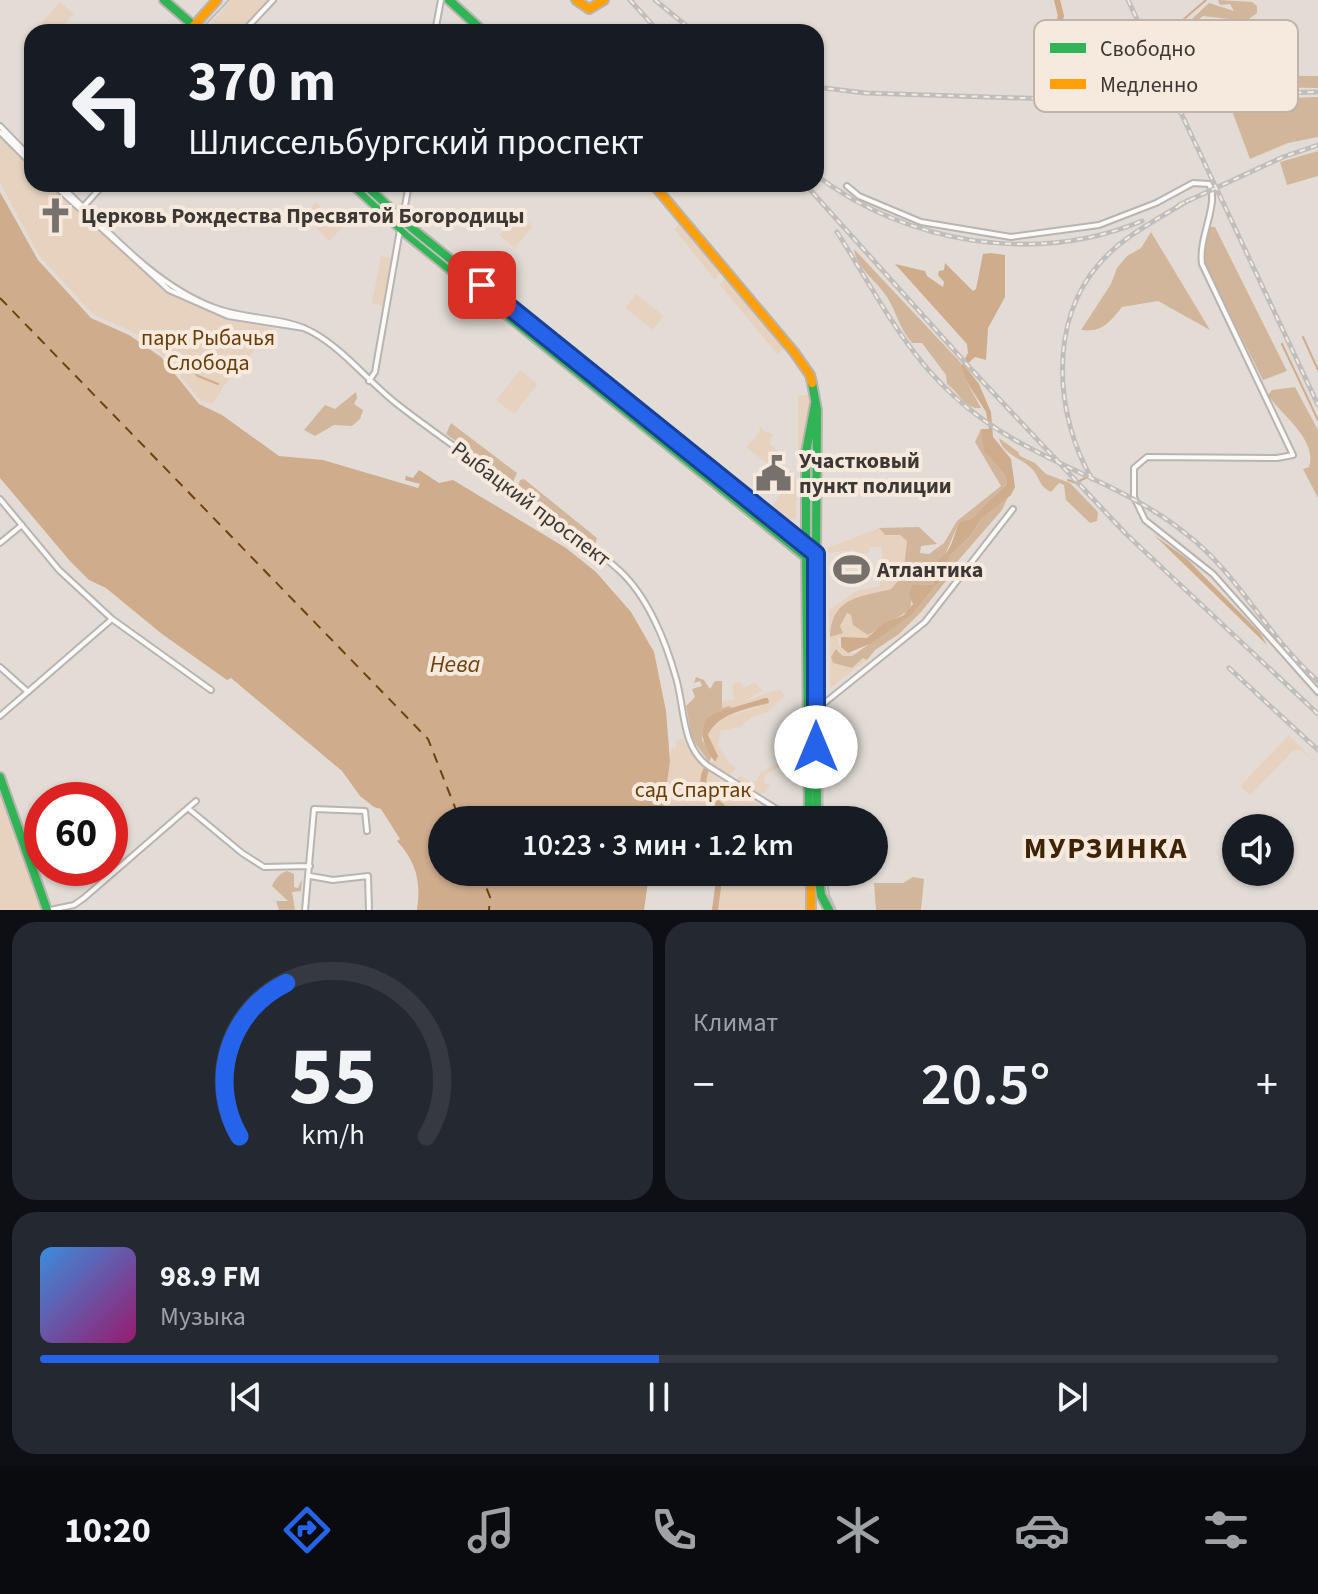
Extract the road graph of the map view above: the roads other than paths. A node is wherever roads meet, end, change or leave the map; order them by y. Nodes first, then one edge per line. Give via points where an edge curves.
1 (161, 0) edge
2 (214, 0) edge
3 (273, 0) edge
4 (441, 0) edge
5 (449, 0) edge
6 (604, 0) edge
7 (579, 3) edge
8 (185, 24) edge
9 (194, 24) edge
10 (250, 24) edge
11 (436, 24) edge
12 (475, 24) edge
13 (0, 129) edge
14 (24, 153) edge
15 (847, 186) dead end
16 (63, 192) edge
17 (67, 192) edge
18 (97, 192) edge
19 (362, 192) edge
20 (372, 192) edge
21 (408, 192) edge
22 (660, 192) edge
23 (82, 208) junction
24 (402, 224) junction
25 (369, 381) junction
26 (0, 499) edge
27 (1013, 509) dead end
28 (22, 525) junction
29 (0, 543) edge
30 (809, 553) junction
31 (112, 619) junction
32 (811, 645) junction
33 (0, 667) edge
34 (816, 688) junction
35 (211, 690) dead end
36 (28, 692) junction
37 (1318, 692) edge
38 (828, 698) junction
39 (816, 711) junction
40 (0, 716) edge
41 (811, 747) junction
42 (0, 777) edge
43 (196, 801) dead end
44 (772, 806) edge
45 (809, 806) edge
46 (816, 806) edge
47 (189, 809) junction
48 (367, 831) dead end
49 (310, 866) junction
50 (310, 876) junction
51 (811, 886) edge
52 (820, 886) edge
53 (811, 907) edge
54 (48, 910) edge
55 (305, 910) edge
56 (369, 910) edge
57 (829, 910) edge

1 - 8 main road
2 - 9 main road
3 - 10 street
4 - 11 street
5 - 12 main road
6 - 7 main road via 594,9
13 - 14 street
15 - 37 street via 921,222 1011,237 1099,225 1193,183 1209,184 1214,200 1204,229 1202,264 1293,455 1147,457 1134,468 1134,497 1150,526 1213,574
16 - 23 street, Рыбацкий проспект
17 - 23 street, Рыбацкий проспект
18 - 23 street
19 - 24 main road
20 - 24 main road
21 - 24 street
22 - 30 main road via 807,369 815,404
23 - 25 street, Рыбацкий проспект via 172,286 215,308 317,334
24 - 25 street via 375,372
24 - 30 main road
25 - 44 street, Рыбацкий проспект via 572,530 624,575 642,599 669,656 696,755
26 - 28 street
27 - 38 street via 925,622
28 - 29 street
28 - 31 street via 59,570
30 - 32 main road
31 - 35 street
31 - 36 street
32 - 34 main road
32 - 41 main road
33 - 36 street
34 - 38 street
34 - 39 main road
36 - 40 street
38 - 39 street
39 - 41 main road
41 - 45 main road
41 - 46 main road
42 - 54 main road
43 - 47 street
47 - 49 street via 264,867
47 - 54 street via 84,898
48 - 49 street via 365,811 314,809
49 - 50 street
50 - 55 street
50 - 56 street via 368,876
51 - 53 main road
52 - 57 main road

